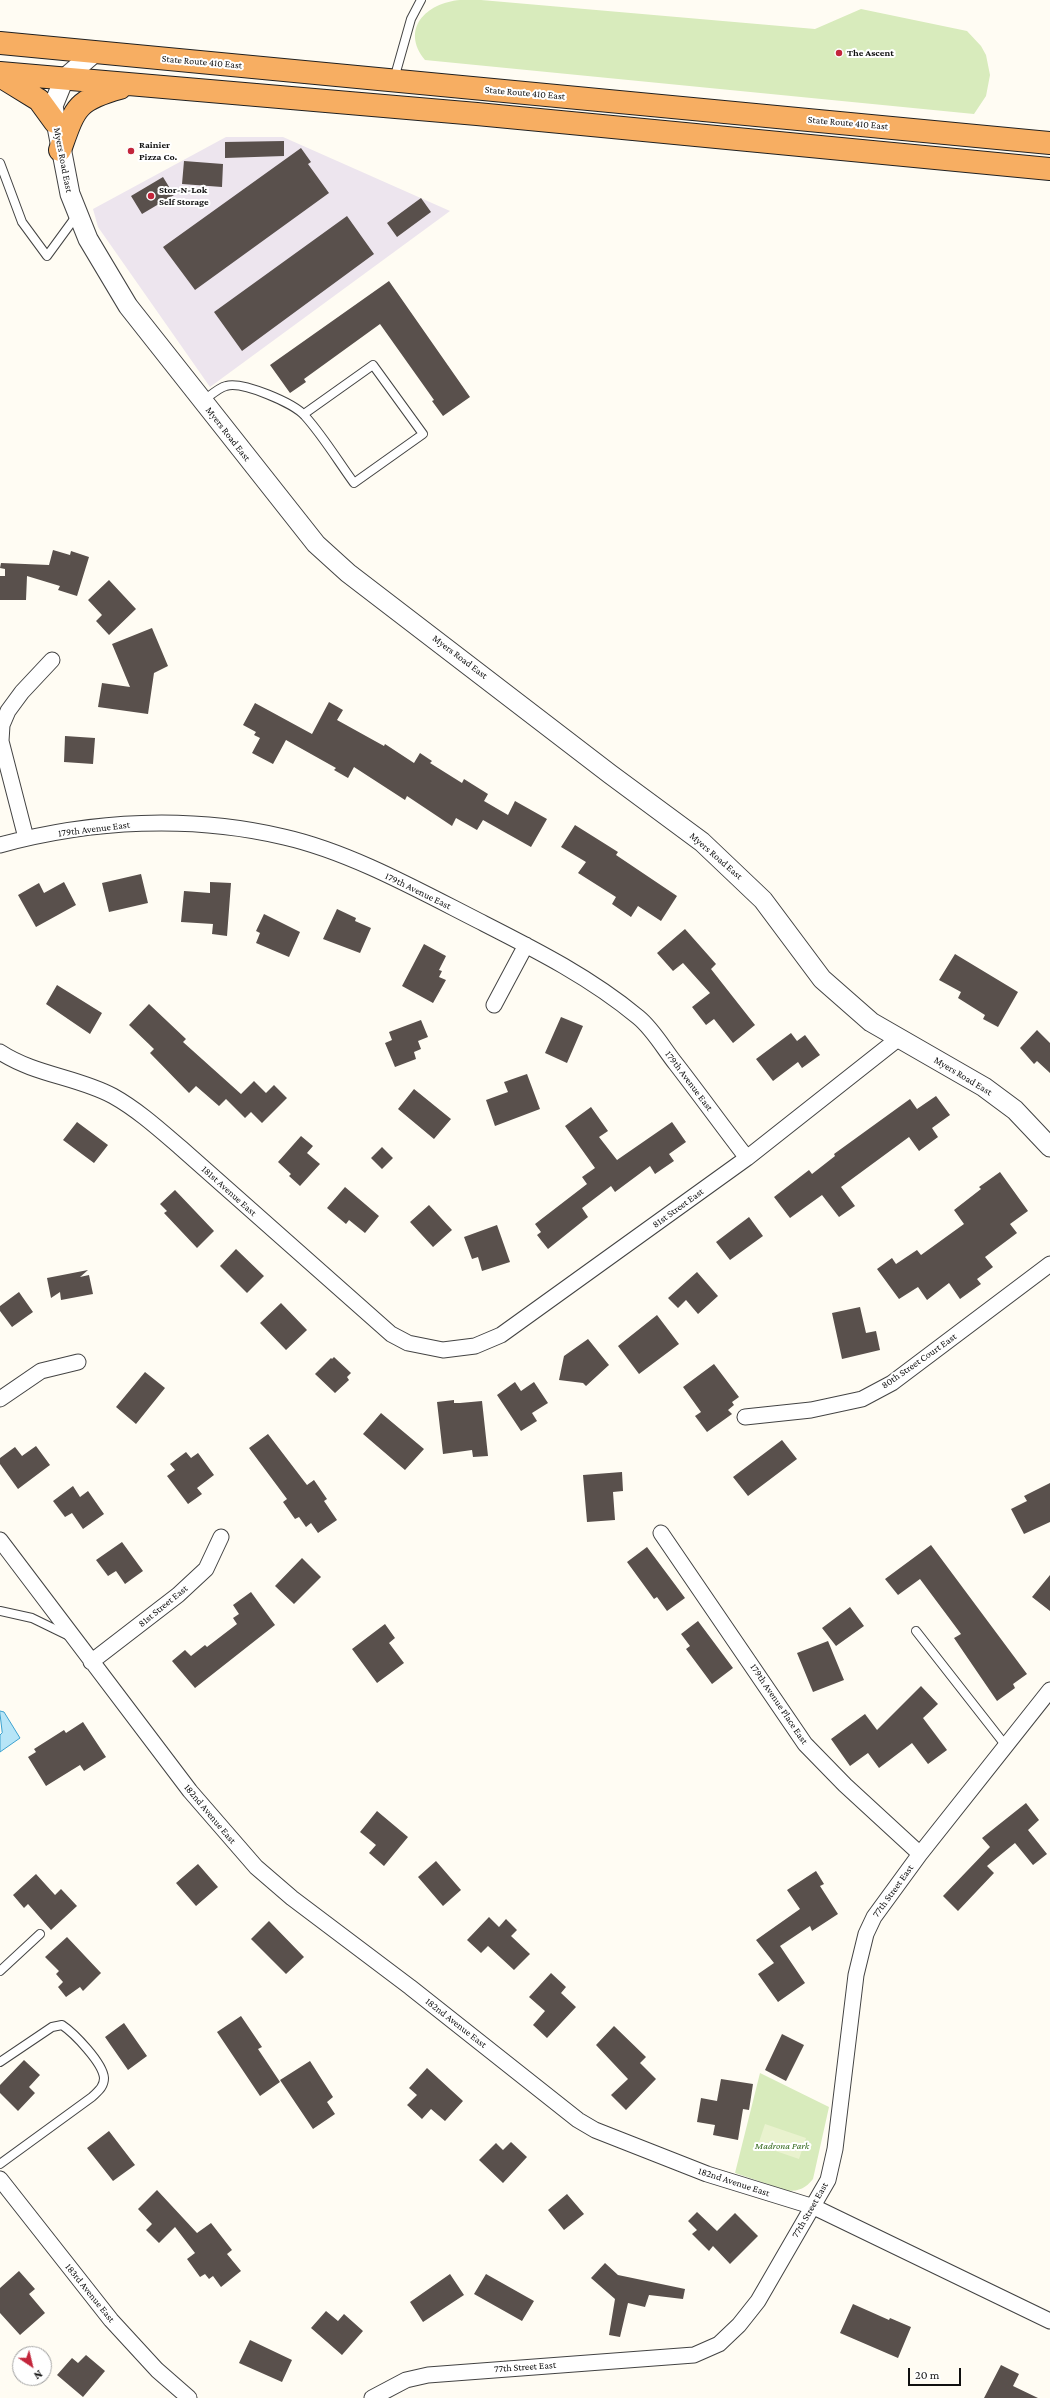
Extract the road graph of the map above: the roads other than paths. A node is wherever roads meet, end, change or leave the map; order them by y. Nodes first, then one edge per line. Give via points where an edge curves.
1 (421, 0) edge
2 (0, 43) edge
3 (95, 52) junction
4 (0, 73) edge
5 (0, 76) edge
6 (64, 79) junction
7 (394, 80) junction
8 (134, 84) junction
9 (56, 122) junction
10 (1050, 143) edge
11 (60, 150) junction
12 (0, 163) edge
13 (1050, 169) edge
14 (78, 214) junction
15 (203, 401) junction
16 (304, 414) junction
17 (52, 660) dead end
18 (26, 838) junction
19 (0, 845) edge
20 (526, 945) junction
21 (494, 1005) dead end
22 (899, 1038) junction
23 (0, 1052) edge
24 (1050, 1147) edge
25 (747, 1158) junction
26 (1050, 1264) edge
27 (443, 1350) joint
28 (78, 1362) dead end
29 (0, 1399) edge
30 (744, 1417) dead end
31 (661, 1533) dead end
32 (220, 1537) dead end
33 (0, 1540) edge
34 (0, 1611) edge
35 (916, 1631) dead end
36 (73, 1638) junction
37 (91, 1662) junction
38 (1050, 1690) edge
39 (1006, 1746) junction
40 (920, 1854) junction
41 (40, 1934) dead end
42 (0, 1971) edge
43 (0, 2062) edge
44 (0, 2164) edge
45 (0, 2179) edge
46 (814, 2207) junction
47 (1050, 2321) edge
48 (189, 2398) edge
49 (372, 2398) edge

1 - 7 lane via 410,19
2 - 3 highway, State Route 410 East
3 - 6 street, Myers Road East
3 - 7 highway, State Route 410 East
4 - 6 highway
5 - 9 highway via 39,100
6 - 8 highway
6 - 9 street, Myers Road East via 53,106
7 - 10 highway, State Route 410 East
8 - 11 highway via 95,95 85,101 69,124
8 - 13 highway
9 - 11 street, Myers Road East
11 - 14 street, Myers Road East via 70,194
12 - 14 lane via 22,222 47,256
14 - 15 street, Myers Road East via 88,239 128,306
15 - 16 lane via 225,386 238,385 264,392
15 - 22 street, Myers Road East via 321,549 348,573 702,842 763,900 822,979 839,996 871,1022
16 - 16 lane via 354,483 423,434 373,365
17 - 18 street via 22,692 2,724 1,741
18 - 19 street, 179th Avenue East
18 - 20 street, 179th Avenue East via 118,825 166,822 207,824 285,837 331,852 401,881
20 - 21 street
20 - 25 street, 179th Avenue East via 554,959 639,1017
22 - 24 street, Myers Road East via 984,1087 1015,1110
22 - 25 street, 81st Street East
23 - 27 street, 181st Avenue East via 22,1064 114,1096 181,1148 391,1334 414,1345
25 - 27 street, 81st Street East via 501,1335 475,1346
26 - 30 street, 80th Street Court East via 892,1383 862,1399 811,1410
28 - 29 street via 41,1371
31 - 40 street, 179th Avenue Place East via 805,1744
32 - 37 street, 81st Street East via 206,1570 178,1595
33 - 36 street, 182nd Avenue East
34 - 36 lane via 32,1618
35 - 39 lane
36 - 37 street, 182nd Avenue East
37 - 46 street, 182nd Avenue East via 190,1791 256,1868 578,2120 595,2130 707,2174
38 - 39 street, 77th Street East
39 - 40 street, 77th Street East
40 - 46 street, 77th Street East via 884,1902 866,1934 856,1976 835,2149 828,2180
41 - 42 lane
43 - 44 lane via 52,2027 62,2025 76,2034 99,2066 104,2078 102,2087 92,2097
45 - 48 street, 183rd Avenue East via 111,2320 157,2370
46 - 47 street, 182nd Avenue East
46 - 49 street, 77th Street East via 758,2300 730,2335 710,2350 667,2359 543,2365 428,2375 406,2380

